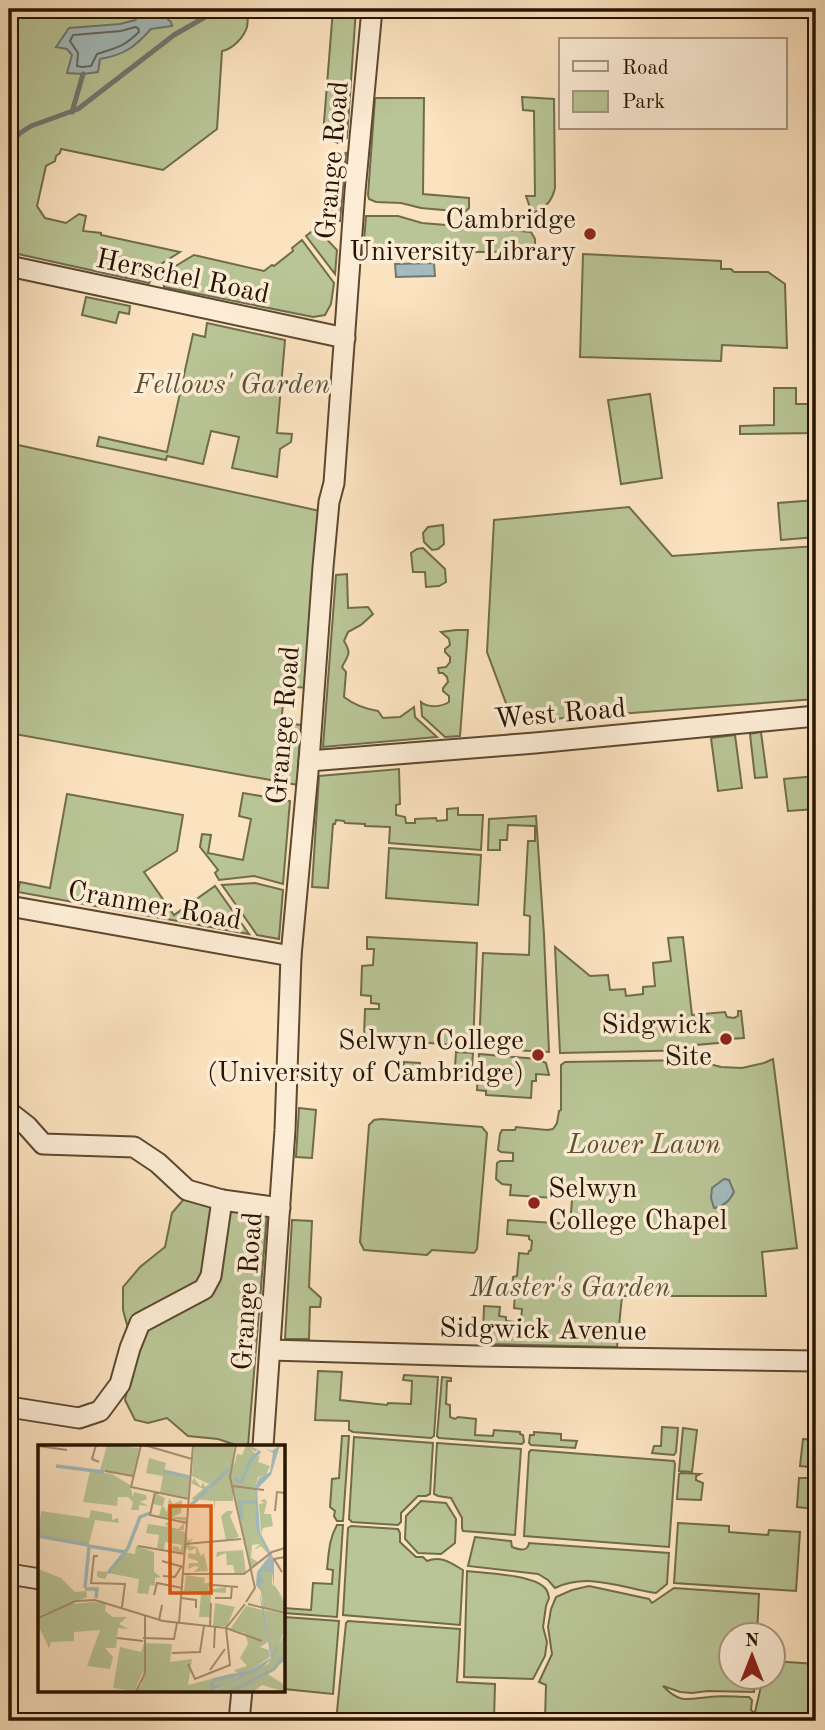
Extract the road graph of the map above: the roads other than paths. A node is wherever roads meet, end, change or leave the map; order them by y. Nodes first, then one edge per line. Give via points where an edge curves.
1 (372, 9) edge
2 (9, 266) edge
3 (345, 338) junction
4 (816, 716) edge
5 (309, 761) junction
6 (9, 906) edge
7 (291, 956) junction
8 (9, 1112) edge
9 (222, 1200) junction
10 (280, 1208) junction
11 (270, 1350) junction
12 (816, 1361) edge
13 (9, 1407) edge
14 (263, 1445) edge
15 (9, 1574) edge
16 (38, 1579) edge
17 (242, 1692) edge
18 (239, 1721) edge

1 - 3 street, Grange Road
2 - 3 street, Herschel Road
3 - 5 street, Grange Road
4 - 5 street, West Road
5 - 7 street, Grange Road
6 - 7 street, Cranmer Road
7 - 10 street, Grange Road
8 - 9 street via 43,1144 134,1147 187,1190
9 - 10 street
9 - 13 street via 211,1276 204,1289 140,1323 120,1384 100,1411 79,1419
10 - 11 street, Grange Road
11 - 12 street, Sidgwick Avenue
11 - 14 street, Grange Road
15 - 16 street
17 - 18 street

